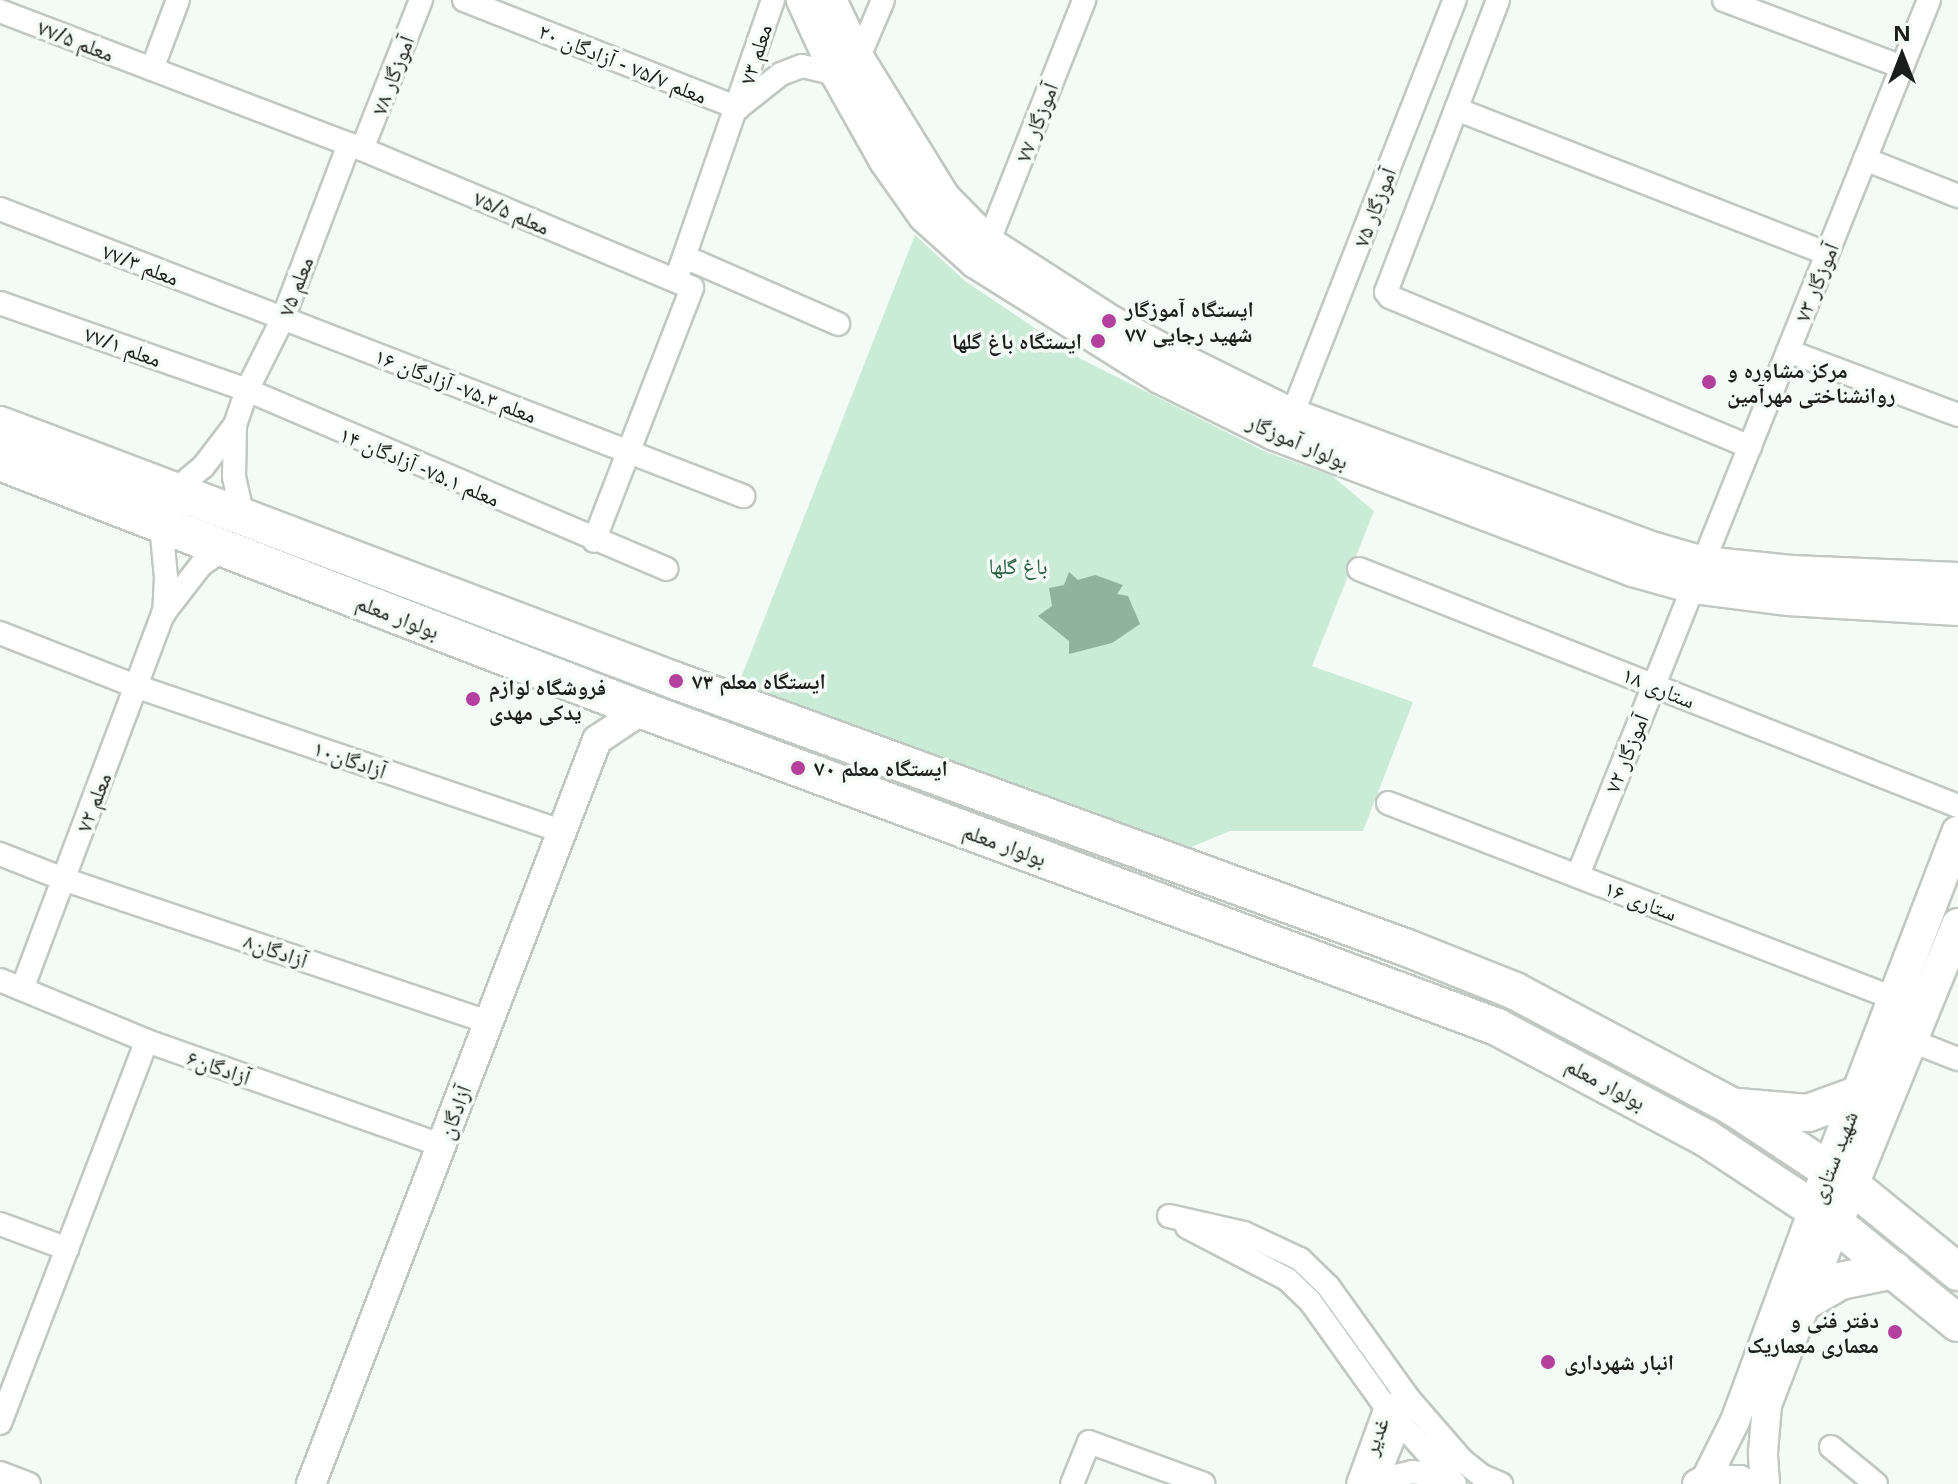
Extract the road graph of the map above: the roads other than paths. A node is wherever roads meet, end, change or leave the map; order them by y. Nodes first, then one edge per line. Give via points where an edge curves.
1 (178, 0) edge
2 (421, 0) edge
3 (464, 0) edge
4 (773, 0) edge
5 (803, 0) edge
6 (830, 0) edge
7 (883, 0) edge
8 (1084, 0) edge
9 (1455, 0) edge
10 (1498, 0) edge
11 (1724, 0) edge
12 (1929, 0) edge
13 (0, 11) edge
14 (848, 66) junction
15 (1902, 67) junction
16 (152, 69) junction
17 (738, 108) junction
18 (1456, 109) junction
19 (356, 147) junction
20 (1865, 159) junction
21 (1958, 196) edge
22 (0, 209) edge
23 (988, 243) junction
24 (1827, 254) junction
25 (685, 257) junction
26 (676, 280) junction
27 (0, 303) edge
28 (283, 318) junction
29 (838, 324) dead end
30 (1788, 351) junction
31 (247, 390) junction
32 (1292, 415) junction
33 (1958, 415) edge
34 (0, 425) edge
35 (235, 425) junction
36 (1750, 447) junction
37 (629, 452) junction
38 (0, 462) edge
39 (174, 491) junction
40 (743, 496) dead end
41 (243, 517) junction
42 (161, 524) junction
43 (594, 541) junction
44 (224, 549) junction
45 (666, 569) dead end
46 (1359, 569) dead end
47 (1698, 575) junction
48 (1958, 579) edge
49 (1958, 609) edge
50 (163, 614) junction
51 (0, 633) edge
52 (1654, 685) junction
53 (138, 687) junction
54 (585, 688) junction
55 (642, 710) junction
56 (597, 740) junction
57 (1388, 803) dead end
58 (1958, 806) edge
59 (562, 831) junction
60 (1958, 833) edge
61 (0, 854) edge
62 (1578, 875) junction
63 (63, 879) junction
64 (1958, 925) edge
65 (0, 980) edge
66 (22, 989) junction
67 (1893, 998) junction
68 (488, 1022) junction
69 (147, 1041) junction
70 (1912, 1041) junction
71 (1958, 1059) edge
72 (1857, 1095) junction
73 (1733, 1107) junction
74 (441, 1145) junction
75 (1840, 1178) junction
76 (1825, 1216) junction
77 (0, 1224) edge
78 (68, 1249) junction
79 (1894, 1270) junction
80 (1958, 1272) edge
81 (1806, 1301) junction
82 (1958, 1323) edge
83 (1409, 1399) junction
84 (1393, 1415) junction
85 (0, 1423) edge
86 (1831, 1447) dead end
87 (0, 1473) edge
88 (1450, 1480) edge
89 (1702, 1482) edge
90 (1370, 1483) edge
91 (29, 1484) edge
92 (311, 1484) edge
93 (1072, 1484) edge
94 (1204, 1484) edge
95 (1501, 1484) edge
96 (1746, 1484) edge
97 (1765, 1484) edge
98 (1876, 1484) edge

1 - 16 street
2 - 19 street, آموزگار ۷۸
3 - 17 street, معلم ۷۵/۷ - آزادگان ۲۰
4 - 17 street, معلم ۷۳
5 - 14 main road, بولوار آموزگار
6 - 14 main road, بولوار آموزگار
7 - 14 street
8 - 23 street, ۷۷ آموزگار
9 - 32 street, آموزگار ۷۵
10 - 18 street
11 - 15 street
12 - 15 street, ۷۳ آموزگار
13 - 16 street, معلم ۷۷/۵
14 - 17 street via 802,66 781,74
14 - 23 main road, بولوار آموزگار via 944,198
14 - 47 main road, بولوار آموزگار via 886,161 925,216 976,262 1098,341 1275,434 1633,570
15 - 20 street, ۷۳ آموزگار
16 - 19 street, معلم ۷۷/۵
17 - 25 street, معلم ۷۳
18 - 24 street
18 - 36 street via 1386,285 1390,297
19 - 26 street, معلم ۷۵/۵
19 - 28 street, معلم ۷۵
20 - 21 street
20 - 24 street, ۷۳ آموزگار
22 - 28 street, معلم ۷۷/۳
23 - 32 main road, بولوار آموزگار via 1109,321
24 - 30 street, ۷۳ آموزگار
25 - 26 street, معلم ۷۳
25 - 29 street
26 - 37 street via 692,288
27 - 31 street, معلم ۷۷/۱
28 - 31 street, معلم ۷۵
28 - 37 street, معلم ۷۵.۳- آزادگان ۱۶
30 - 33 street
30 - 36 street, ۷۳ آموزگار
31 - 35 street, معلم ۷۵
31 - 43 street, معلم ۷۵.۱- آزادگان ۱۴
32 - 47 main road, بولوار آموزگار via 1648,547
34 - 39 main road, بولوار معلم
35 - 39 street via 203,467
35 - 41 street via 234,477
36 - 47 street, ۷۳ آموزگار
37 - 40 street, معلم ۷۵.۳- آزادگان ۱۶
37 - 43 street
38 - 42 main road, بولوار معلم
39 - 41 main road, بولوار معلم
41 - 73 main road, بولوار معلم via 1407,948 1515,991
42 - 44 main road, بولوار معلم
42 - 50 street
43 - 45 street, معلم ۷۵.۱- آزادگان ۱۴
44 - 50 street via 201,565
44 - 54 main road, بولوار معلم
46 - 52 street, ستاری ۱۸
47 - 48 main road, بولوار آموزگار via 1792,572
47 - 49 main road, بولوار آموزگار via 1788,599
47 - 52 street, ۷۲ آموزگار
50 - 53 street, معلم ۷۲
51 - 53 street, آزادگان۱۰
52 - 58 street, ستاری ۱۸
52 - 62 street, ۷۲ آموزگار
53 - 59 street, آزادگان۱۰
53 - 63 street, معلم ۷۲
54 - 55 main road, بولوار معلم
54 - 56 street
55 - 56 street
55 - 76 main road, بولوار معلم via 1497,1027 1706,1138
56 - 59 street, آزادگان
57 - 62 street, ستاری ۱۶
59 - 68 street, آزادگان
60 - 67 main road, شهید ستاری
61 - 63 street, آزادگان۸
62 - 67 street, ستاری ۱۶
63 - 66 street, معلم ۷۲
63 - 68 street, آزادگان۸
64 - 70 main road, شهید ستاری
65 - 66 street, آزادگان۶
66 - 69 street, آزادگان۶
67 - 72 main road, شهید ستاری
68 - 74 street, آزادگان
69 - 74 street, آزادگان۶
69 - 78 street
70 - 71 street
70 - 75 main road, شهید ستاری
72 - 73 main road via 1808,1113
72 - 75 main road, شهید ستاری
73 - 75 main road, بولوار معلم
74 - 92 street, آزادگان
75 - 76 main road, شهید ستاری
75 - 80 main road, بولوار معلم
76 - 79 main road, بولوار معلم
76 - 81 street, شهید ستاری
76 - 89 street, شهید ستاری via 1735,1421
77 - 78 street
78 - 85 street
79 - 81 main road via 1840,1281
79 - 82 main road, بولوار معلم
81 - 97 street, شهید ستاری via 1767,1405
83 - 84 street, غدیر
83 - 84 street via 1328,1286 1300,1259 1244,1233 1169,1216 1287,1279 1310,1301
83 - 95 street via 1462,1460
84 - 88 street
84 - 90 street, غدیر
86 - 98 street
87 - 91 street
88 - 90 street via 1412,1472
89 - 96 street
93 - 94 street via 1089,1442

